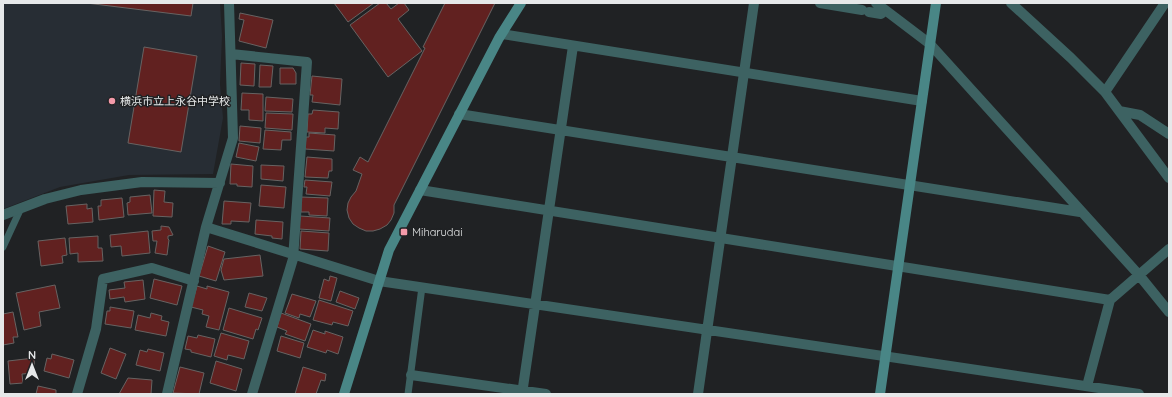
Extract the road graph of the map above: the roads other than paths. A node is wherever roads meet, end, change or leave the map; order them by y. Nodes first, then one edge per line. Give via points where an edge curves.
1 (230, 3) edge
2 (521, 3) edge
3 (754, 3) edge
4 (820, 3) edge
5 (876, 3) edge
6 (936, 3) edge
7 (1011, 3) edge
8 (1165, 3) edge
9 (885, 10) junction
10 (502, 34) junction
11 (930, 44) junction
12 (573, 46) junction
13 (231, 54) junction
14 (744, 73) junction
15 (1105, 92) junction
16 (922, 101) junction
17 (1119, 111) junction
18 (459, 114) junction
19 (561, 130) junction
20 (1169, 134) edge
21 (732, 157) junction
22 (1169, 178) edge
23 (220, 183) junction
24 (910, 185) junction
25 (420, 190) junction
26 (21, 208) junction
27 (549, 210) junction
28 (1080, 212) junction
29 (3, 215) edge
30 (206, 228) junction
31 (721, 238) junction
32 (3, 247) edge
33 (1169, 249) edge
34 (293, 254) junction
35 (898, 266) junction
36 (1139, 275) junction
37 (194, 281) junction
38 (379, 281) junction
39 (422, 287) junction
40 (1110, 300) junction
41 (535, 304) junction
42 (1169, 312) edge
43 (707, 330) junction
44 (886, 356) junction
45 (411, 375) junction
46 (1086, 386) junction
47 (522, 392) edge
48 (77, 394) edge
49 (167, 394) edge
50 (252, 394) edge
51 (344, 394) edge
52 (408, 394) edge
53 (546, 394) edge
54 (698, 394) edge
55 (880, 394) edge
56 (1139, 394) edge

1 - 13 street
2 - 10 street
3 - 14 street
4 - 9 street via 881,14
5 - 9 street
6 - 11 street
7 - 15 street
8 - 15 street
9 - 11 street
10 - 12 street
10 - 18 street
11 - 16 street
11 - 28 street
12 - 14 street
12 - 19 street
13 - 23 street via 234,138
13 - 34 street via 306,62
14 - 16 street
14 - 21 street
15 - 17 street
16 - 24 street
17 - 20 street via 1140,115
17 - 22 street
18 - 19 street
18 - 25 street
19 - 21 street
19 - 27 street
21 - 24 street
21 - 31 street
23 - 26 street via 142,182 81,190
23 - 30 street
24 - 28 street
24 - 35 street
25 - 27 street
25 - 38 street via 389,250
26 - 29 street
26 - 32 lane
27 - 31 street
27 - 41 street
28 - 36 street
30 - 34 street
30 - 37 street
31 - 35 street
31 - 43 street
33 - 36 street
34 - 38 street
34 - 50 street
35 - 40 street
35 - 44 street
36 - 40 street
36 - 42 street
37 - 48 street via 152,268 103,279 96,329
37 - 49 street
38 - 39 street
38 - 51 street
39 - 41 street
39 - 45 lane
40 - 46 street
41 - 43 street
41 - 47 street
43 - 44 street
43 - 54 street
44 - 46 street
44 - 55 street
45 - 47 street
45 - 52 lane
46 - 56 street
47 - 53 street

